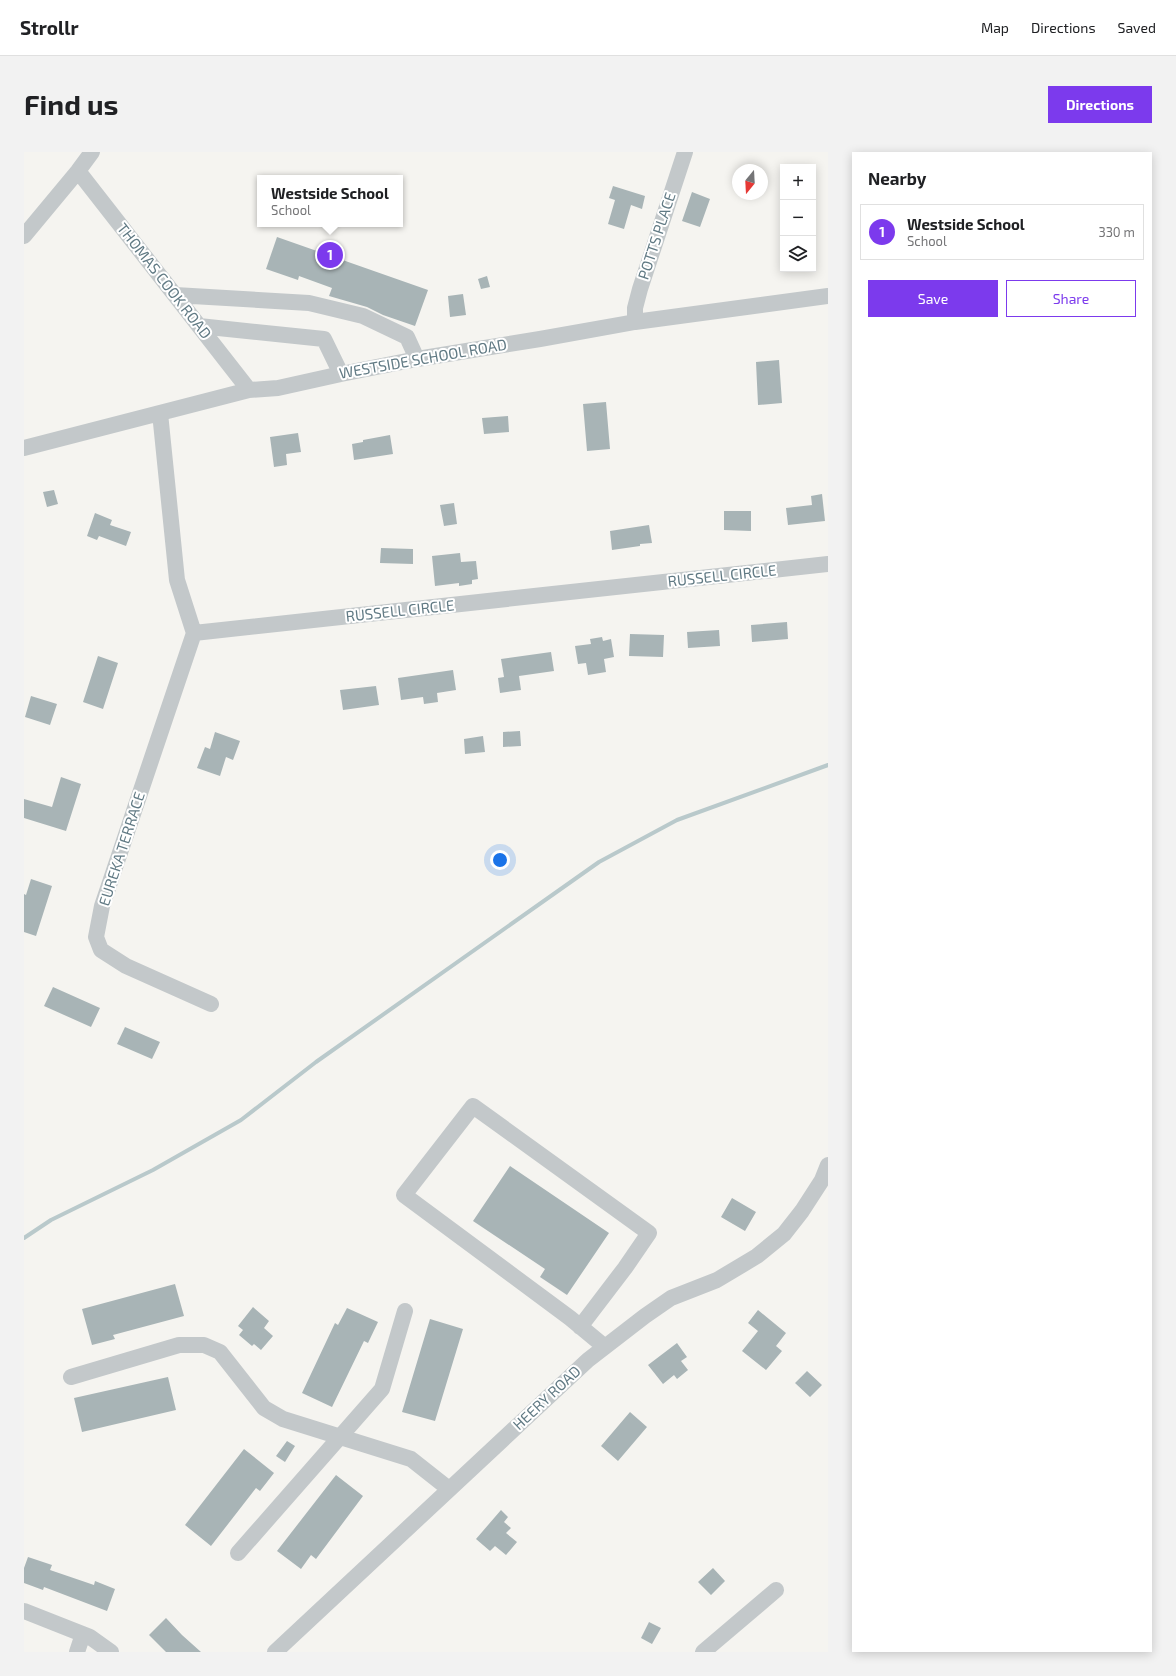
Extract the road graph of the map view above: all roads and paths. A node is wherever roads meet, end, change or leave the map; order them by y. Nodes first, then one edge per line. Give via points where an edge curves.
1 (92, 152) edge
2 (685, 152) edge
3 (78, 171) junction
4 (24, 236) edge
5 (175, 295) junction
6 (828, 296) edge
7 (635, 322) junction
8 (199, 326) junction
9 (417, 359) junction
10 (341, 374) junction
11 (249, 390) junction
12 (160, 413) junction
13 (24, 448) edge
14 (828, 564) edge
15 (194, 633) junction
16 (211, 1004) dead end
17 (828, 1165) edge
18 (405, 1311) dead end
19 (580, 1326) junction
20 (605, 1347) junction
21 (71, 1377) dead end
22 (340, 1437) junction
23 (449, 1489) junction
24 (238, 1553) dead end
25 (776, 1590) dead end
26 (24, 1611) edge
27 (83, 1634) junction
28 (77, 1652) edge
29 (111, 1652) edge
30 (275, 1652) edge
31 (703, 1652) edge

1 - 3 street
2 - 7 street, POTTS PLACE via 640,289 635,308
3 - 4 street
3 - 5 street, THOMAS COOK ROAD
5 - 8 street, THOMAS COOK ROAD
5 - 9 street via 309,303 363,316 407,337
6 - 7 street, WESTSIDE SCHOOL ROAD
7 - 9 street, WESTSIDE SCHOOL ROAD
8 - 10 street via 324,339
8 - 11 street, THOMAS COOK ROAD
9 - 10 street, WESTSIDE SCHOOL ROAD
10 - 11 street, WESTSIDE SCHOOL ROAD via 278,388
11 - 12 street, WESTSIDE SCHOOL ROAD
12 - 13 street, WESTSIDE SCHOOL ROAD
12 - 15 street via 177,580
14 - 15 street, RUSSELL CIRCLE
15 - 16 street, EUREKA TERRACE via 102,906 96,938 101,950 126,966
17 - 20 street, HEERY ROAD via 822,1180 802,1212 784,1234 757,1256 717,1280 671,1298
18 - 22 street via 382,1389
19 - 19 street via 404,1194 473,1106 649,1233
19 - 20 street
20 - 23 street, HEERY ROAD
21 - 22 street via 179,1345 204,1345 220,1352 264,1408 283,1419
22 - 23 street via 411,1459
22 - 24 street
23 - 30 street, HEERY ROAD
25 - 31 street
26 - 27 street
27 - 28 street
27 - 29 street

